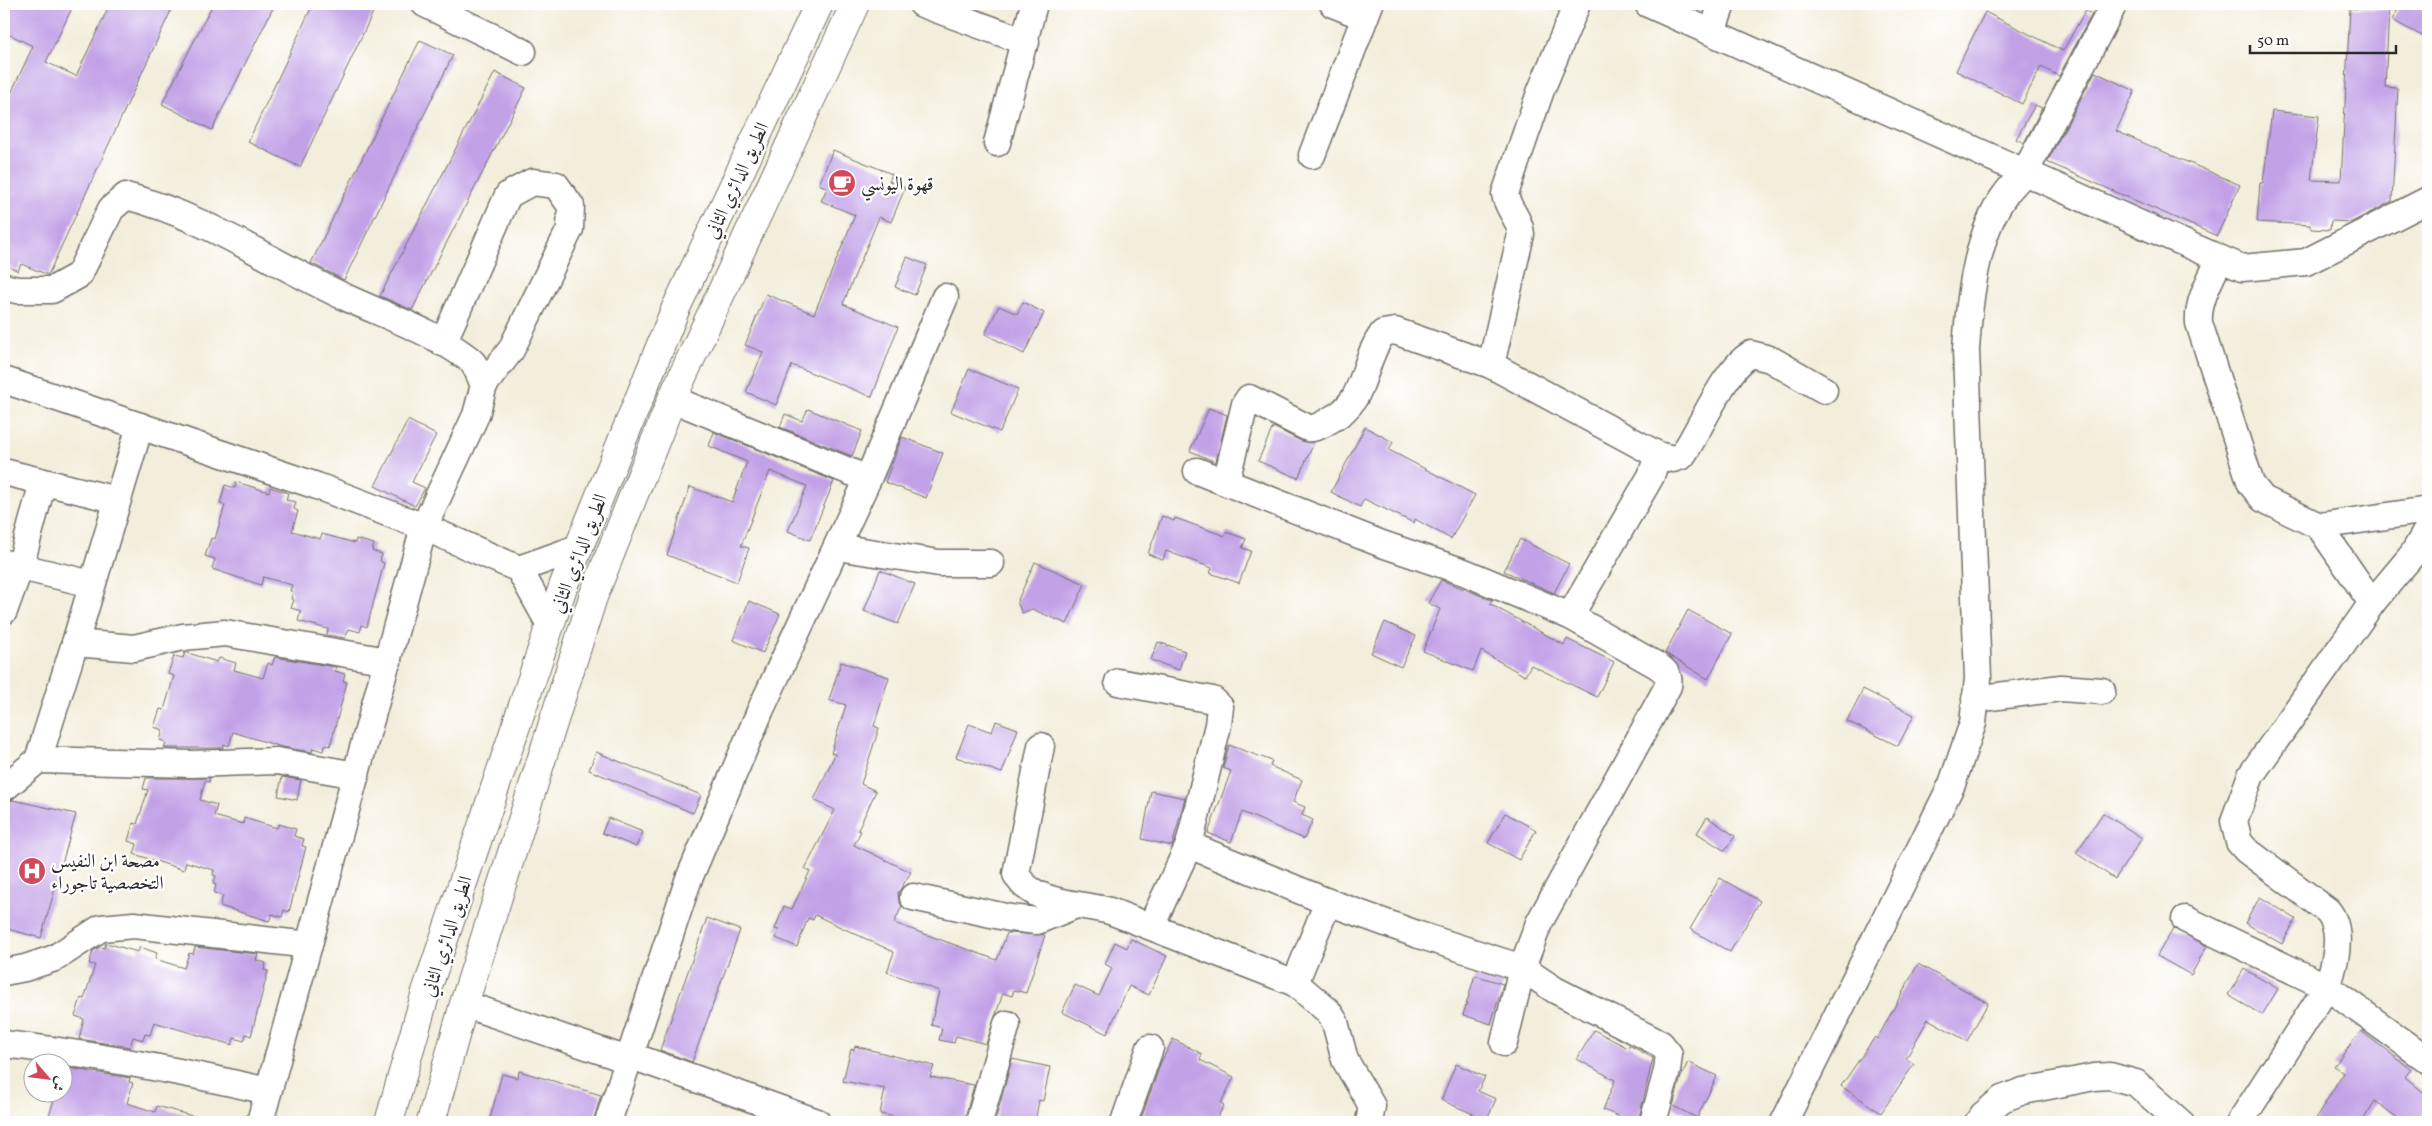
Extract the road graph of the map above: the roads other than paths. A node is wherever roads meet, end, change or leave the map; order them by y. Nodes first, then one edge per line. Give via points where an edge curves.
1 (425, 4) edge
2 (819, 4) edge
3 (855, 4) edge
4 (922, 4) edge
5 (1034, 4) edge
6 (1333, 4) edge
7 (1577, 4) edge
8 (1648, 4) edge
9 (1722, 4) edge
10 (2114, 4) edge
11 (1367, 10) edge
12 (1712, 32) junction
13 (1026, 42) junction
14 (523, 52) dead end
15 (997, 143) dead end
16 (1312, 155) dead end
17 (2026, 172) junction
18 (2428, 200) edge
19 (2220, 259) junction
20 (4, 288) edge
21 (945, 297) dead end
22 (443, 343) junction
23 (1491, 365) junction
24 (4, 380) edge
25 (484, 385) junction
26 (1824, 390) dead end
27 (672, 399) junction
28 (140, 426) junction
29 (1658, 455) junction
30 (1197, 471) dead end
31 (4, 472) edge
32 (868, 479) junction
33 (43, 482) junction
34 (1226, 482) junction
35 (117, 500) junction
36 (2428, 510) edge
37 (2319, 526) junction
38 (424, 527) junction
39 (2428, 528) edge
40 (836, 547) junction
41 (578, 548) junction
42 (991, 563) dead end
43 (12, 565) edge
44 (519, 570) junction
45 (92, 584) junction
46 (2372, 603) junction
47 (4, 611) edge
48 (1570, 616) junction
49 (550, 625) junction
50 (75, 643) junction
51 (388, 661) junction
52 (1118, 682) dead end
53 (2102, 691) dead end
54 (1976, 699) junction
55 (1041, 746) dead end
56 (38, 760) junction
57 (356, 775) junction
58 (4, 788) edge
59 (1189, 844) junction
60 (913, 897) dead end
61 (1328, 902) junction
62 (1076, 905) junction
63 (2185, 918) dead end
64 (1151, 926) junction
65 (309, 946) junction
66 (1522, 968) junction
67 (4, 972) edge
68 (1295, 983) junction
69 (2327, 987) junction
70 (464, 1004) junction
71 (1008, 1024) dead end
72 (1504, 1043) dead end
73 (4, 1044) edge
74 (1150, 1048) dead end
75 (629, 1055) junction
76 (2428, 1060) edge
77 (268, 1091) junction
78 (1374, 1120) edge
79 (260, 1122) edge
80 (388, 1122) edge
81 (430, 1122) edge
82 (608, 1122) edge
83 (817, 1122) edge
84 (979, 1122) edge
85 (1124, 1122) edge
86 (1653, 1122) edge
87 (1784, 1122) edge
88 (1978, 1122) edge
89 (2180, 1122) edge
90 (2240, 1122) edge

1 - 14 street
2 - 41 highway, الطريق الدائري الثاني via 675,310
3 - 27 highway, الطريق الدائري الثاني
4 - 13 street
5 - 13 street
6 - 11 street
7 - 23 street via 1541,90 1505,194 1521,234
8 - 12 street
9 - 12 street
10 - 17 street
11 - 16 street
12 - 17 street
13 - 15 street
17 - 19 street
17 - 54 street via 2005,195 1991,218 1970,296 1966,350 1977,629
18 - 19 street via 2306,262 2242,268
19 - 37 street via 2208,284 2198,316 2199,324 2251,484 2263,499
20 - 22 street via 52,290 79,275 111,209 126,196 203,224
21 - 32 street
22 - 25 street via 471,360
22 - 25 street via 508,196 532,182 556,185 571,206 570,229 511,350
23 - 29 street
23 - 34 street via 1395,331 1383,333 1371,352 1356,399 1343,414 1308,428 1249,398
24 - 28 street
25 - 38 street via 476,415
26 - 29 street via 1770,359 1751,354 1732,373 1682,456 1673,459
27 - 32 street
27 - 70 highway, الطريق الدائري الثاني via 593,597
28 - 35 street
28 - 38 street via 318,486
29 - 48 street via 1651,476
30 - 34 street
31 - 33 street
32 - 40 street
33 - 35 street
33 - 43 street
34 - 48 street via 1382,544 1464,572
35 - 45 street
36 - 37 street
37 - 46 street
38 - 44 street
38 - 51 street
39 - 46 street via 2413,554
40 - 42 street via 939,564
40 - 75 street via 761,709 688,881
41 - 44 street
41 - 49 highway, الطريق الدائري الثاني
43 - 45 street
43 - 47 street
44 - 49 street
45 - 50 street
46 - 69 street via 2251,775 2234,821 2246,850 2333,917 2336,957
48 - 66 street via 1658,666 1670,680 1539,923
49 - 80 highway, الطريق الدائري الثاني via 426,992
50 - 51 street via 134,648 225,632
50 - 56 street
51 - 57 street
52 - 59 street via 1213,700 1220,707
53 - 54 street via 2061,688
54 - 87 street via 1973,723 1952,784
55 - 62 street via 1016,874 1021,884 1037,894
56 - 57 street via 192,764 277,761
56 - 58 street
57 - 65 street
59 - 61 street
59 - 64 street
60 - 62 street via 1037,921
61 - 66 street via 1419,936
61 - 68 street
62 - 64 street via 1110,911
63 - 69 street
64 - 68 street
65 - 67 street via 134,925 102,928 54,958
65 - 77 street
66 - 72 street
66 - 86 street via 1555,990 1666,1049 1669,1054 1667,1071
68 - 78 street via 1328,1011 1335,1022 1345,1060 1372,1106
69 - 76 street
69 - 90 street
70 - 75 street via 619,1057
70 - 81 highway, الطريق الدائري الثاني
71 - 84 street
73 - 77 street via 78,1052 174,1069
74 - 85 street
75 - 82 street
75 - 83 street
77 - 79 street
88 - 89 street via 2002,1099 2023,1091 2110,1076 2136,1083

